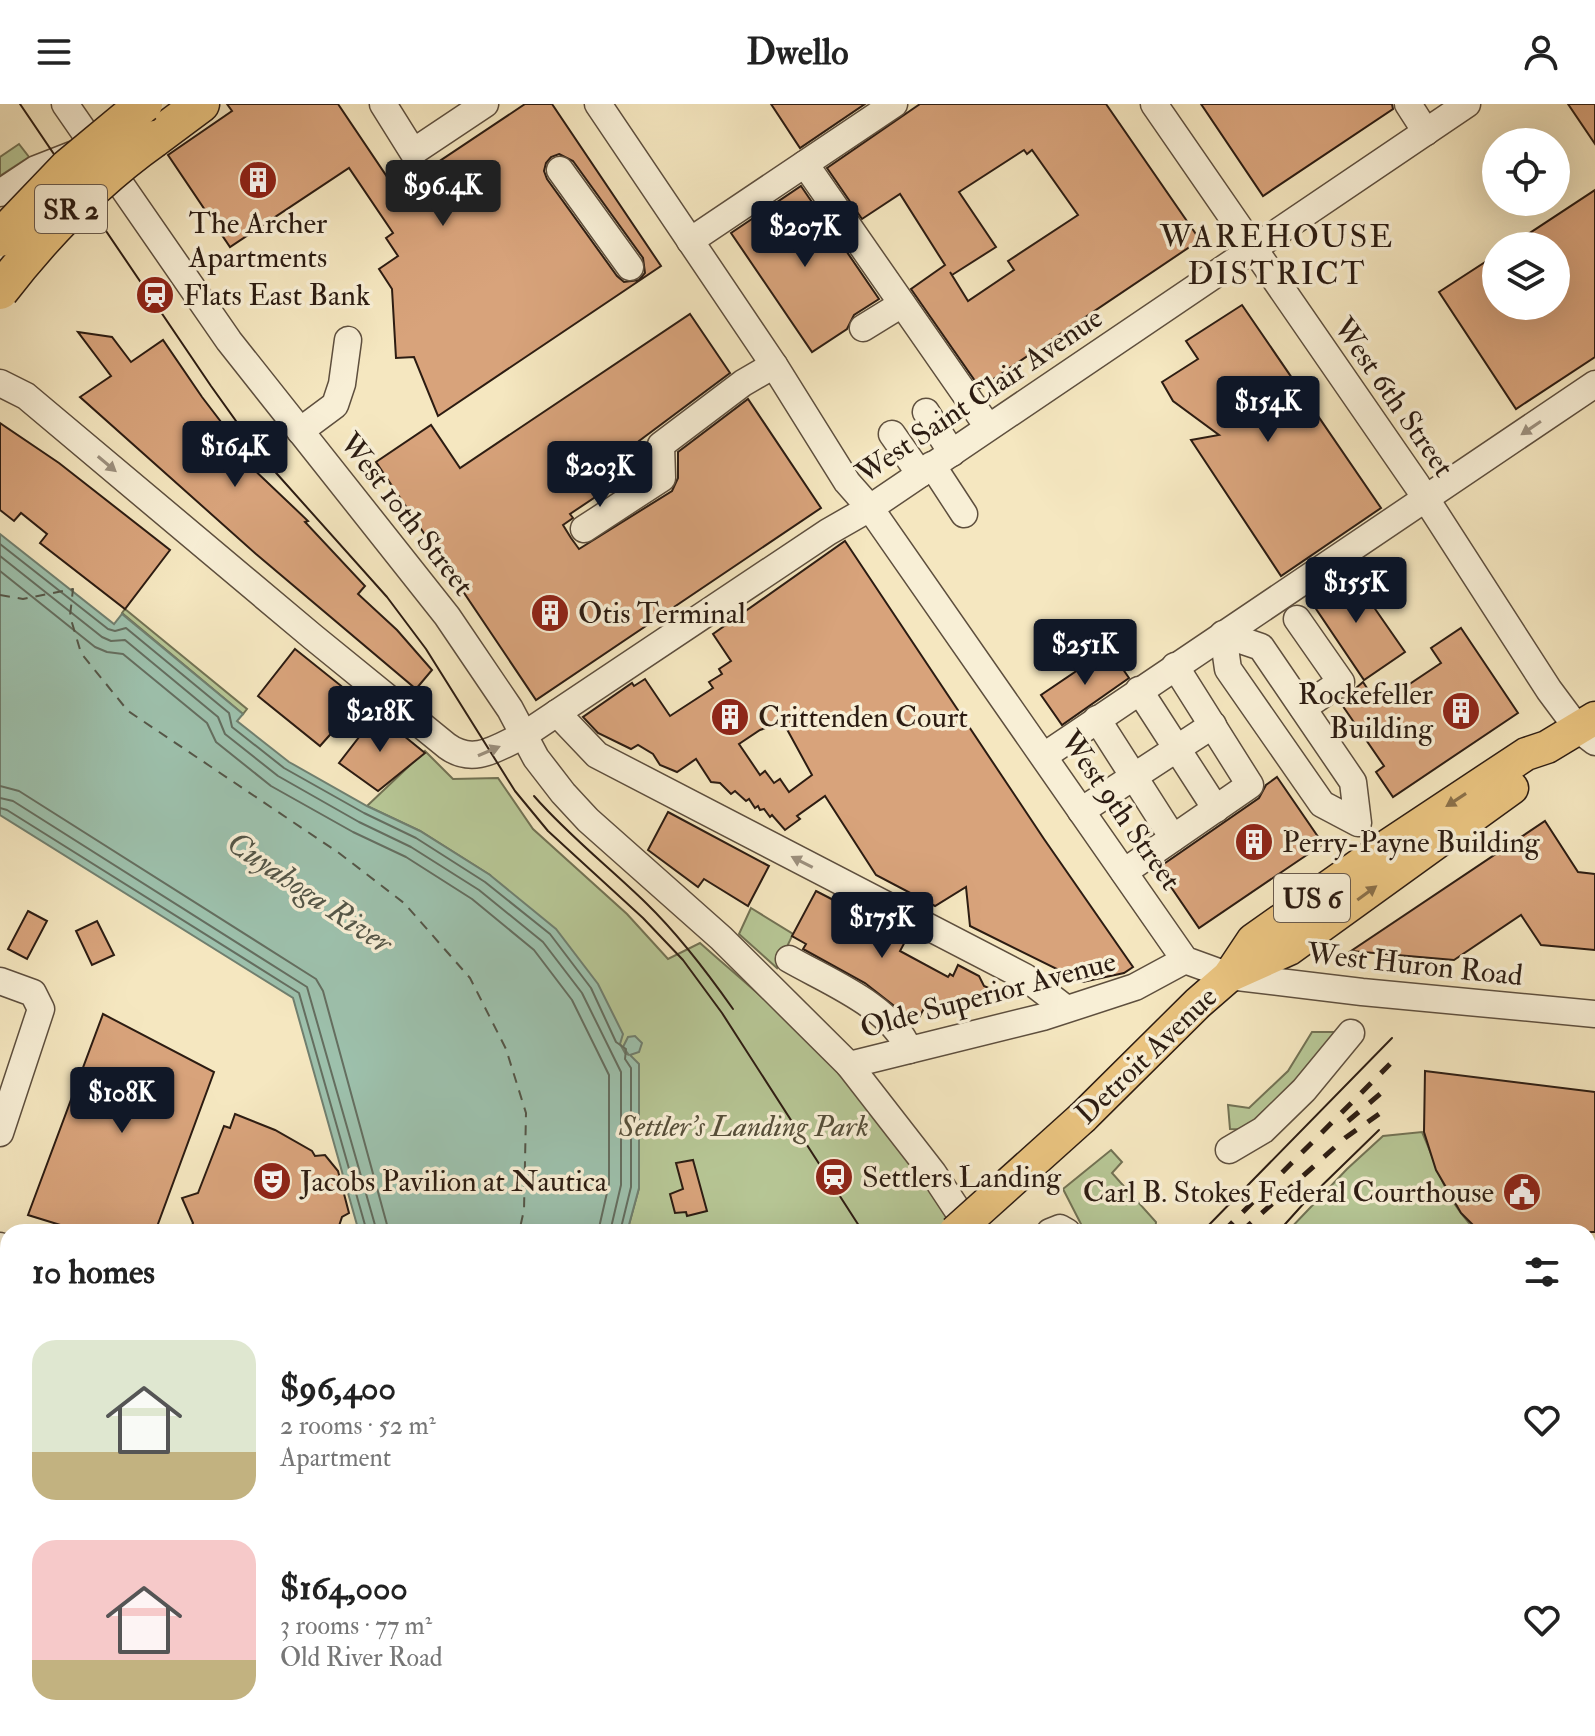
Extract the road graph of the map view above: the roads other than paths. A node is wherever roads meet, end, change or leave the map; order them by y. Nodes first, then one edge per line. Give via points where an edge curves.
1 (65, 104) edge
2 (144, 104) edge
3 (159, 104) edge
4 (184, 104) edge
5 (201, 104) edge
6 (383, 104) edge
7 (485, 104) edge
8 (598, 104) edge
9 (894, 104) edge
10 (1154, 104) edge
11 (1408, 104) edge
12 (1467, 104) edge
13 (449, 114) edge
14 (1426, 132) junction
15 (98, 155) junction
16 (805, 164) junction
17 (560, 170) dead end
18 (0, 193) edge
19 (0, 232) edge
20 (0, 238) edge
21 (690, 241) junction
22 (1252, 248) junction
23 (630, 267) dead end
24 (0, 291) edge
25 (902, 304) junction
26 (863, 328) dead end
27 (348, 340) dead end
28 (774, 365) junction
29 (0, 383) edge
30 (1595, 384) edge
31 (926, 412) dead end
32 (988, 427) junction
33 (300, 431) junction
34 (892, 434) dead end
35 (935, 464) junction
36 (1427, 499) junction
37 (870, 508) junction
38 (964, 514) dead end
39 (584, 529) dead end
40 (1297, 619) dead end
41 (1223, 634) junction
42 (1261, 647) junction
43 (1175, 666) junction
44 (1228, 669) junction
45 (1139, 690) junction
46 (1303, 708) junction
47 (557, 713) junction
48 (1097, 719) junction
49 (1213, 725) junction
50 (1589, 730) edge
51 (524, 735) junction
52 (1547, 747) junction
53 (1177, 748) junction
54 (1044, 756) junction
55 (1134, 776) junction
56 (1353, 782) junction
57 (1322, 804) junction
58 (1216, 809) junction
59 (1081, 811) junction
60 (1358, 823) junction
61 (1173, 838) junction
62 (1378, 852) junction
63 (1124, 872) junction
64 (789, 959) dead end
65 (1185, 960) junction
66 (1229, 976) junction
67 (0, 981) edge
68 (1065, 1008) junction
69 (1595, 1014) edge
70 (1351, 1033) dead end
71 (909, 1050) junction
72 (849, 1065) junction
73 (0, 1133) edge
74 (1229, 1150) dead end
75 (964, 1224) edge
76 (967, 1224) edge

1 - 15 street, West 10th Street
2 - 20 highway, SR 2, bridge via 68,167
3 - 15 street
4 - 15 street
5 - 24 highway, SR 2, bridge via 86,195
6 - 13 street via 413,152
7 - 13 street
8 - 21 street, West 9th Street
9 - 16 street
10 - 22 street, West 6th Street
11 - 14 street
12 - 14 street, West Saint Clair Avenue
14 - 22 street, West Saint Clair Avenue
15 - 18 street via 46,164
15 - 19 street via 64,196
15 - 33 street, West 10th Street via 208,313
16 - 21 street
16 - 25 street
17 - 23 street
21 - 28 street, West 9th Street
22 - 32 street, West Saint Clair Avenue
22 - 36 street, West 6th Street
25 - 26 street
25 - 32 street
27 - 33 street via 335,405
28 - 37 street, West 9th Street via 847,482
28 - 39 street via 661,445 662,478
29 -> 51 street, West Saint Clair Avenue via 26,396 453,750 478,756
30 -> 36 street
31 - 35 street
32 - 35 street, West Saint Clair Avenue
33 - 51 street, West 10th Street via 447,616
34 - 35 street
35 - 37 street, West Saint Clair Avenue
35 - 38 street
36 - 41 street
36 - 50 street, West 6th Street via 1549,690
37 - 47 street, West Saint Clair Avenue
37 - 54 street, West 9th Street
40 - 46 street via 1341,682
41 - 42 street
41 - 43 street
41 - 44 street
42 - 44 street
42 - 46 street
43 - 45 street
43 - 49 street
44 - 57 street
45 - 48 street
45 - 53 street
46 - 56 street
47 - 51 street, West Saint Clair Avenue
68 -> 47 street via 1025,977 597,755
48 - 54 street
48 - 55 street
49 - 53 street
49 - 58 street via 1250,785
50 - 52 main road, US 6
51 - 72 street, West 10th Street via 536,758 588,820 721,938
52 -> 62 main road, US 6 via 1526,754
66 -> 52 main road, US 6 via 1289,949 1418,858 1542,765
53 - 55 street
53 - 58 street
54 - 59 street, West 9th Street
55 - 59 street
55 - 61 street
56 - 57 street
56 - 60 street
57 - 60 street
58 - 61 street
59 - 63 street, West 9th Street
60 - 62 street
61 - 63 street
62 - 66 main road, US 6 via 1253,940
63 - 65 street, West 9th Street
64 - 71 street via 884,1015
65 - 66 street
65 - 68 street, Olde Superior Avenue via 1135,987
66 - 69 street, West Huron Road
66 - 75 main road, Detroit Avenue / US 6, bridge
67 - 73 street via 33,993 41,1009
68 - 71 street, Olde Superior Avenue
70 - 74 street via 1263,1130
71 - 72 street, Olde Superior Avenue
72 - 76 street, West 10th Street

